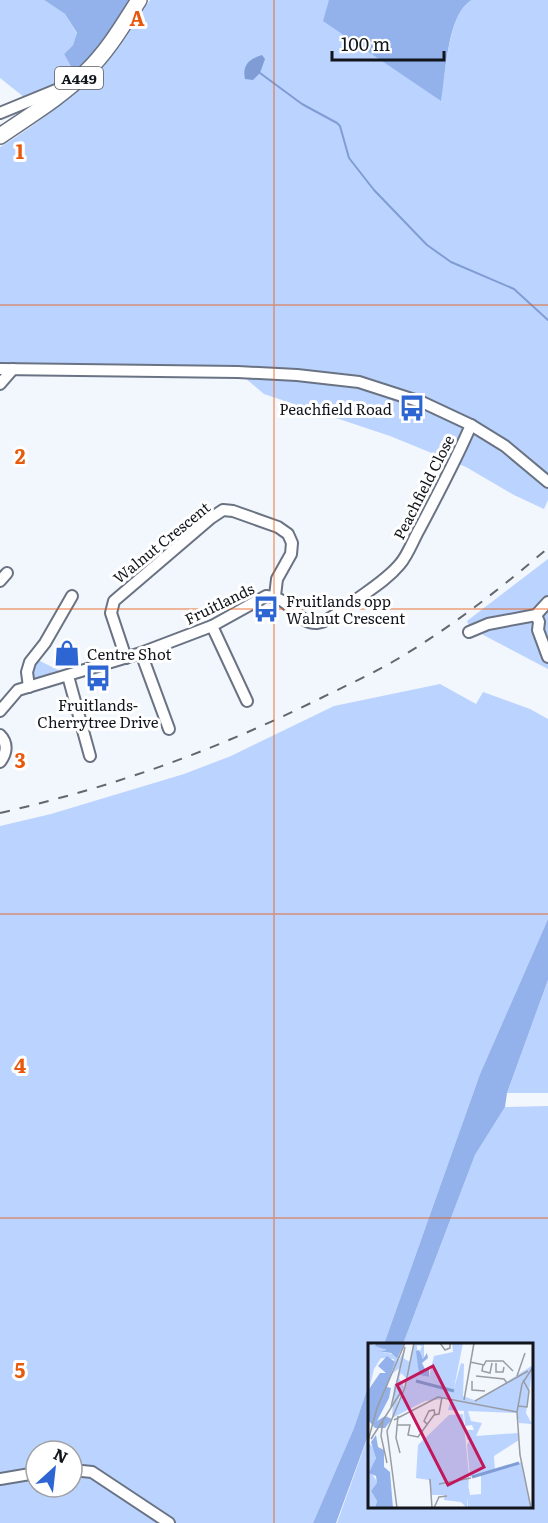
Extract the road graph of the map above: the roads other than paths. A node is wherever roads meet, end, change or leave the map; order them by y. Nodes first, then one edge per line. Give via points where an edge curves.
1 (139, 0) edge
2 (70, 85) junction
3 (0, 113) edge
4 (0, 136) edge
5 (0, 369) edge
6 (13, 369) junction
7 (0, 384) edge
8 (471, 425) junction
9 (548, 482) edge
10 (401, 563) joint
11 (72, 596) dead end
12 (275, 596) junction
13 (548, 602) edge
14 (536, 615) junction
15 (212, 626) junction
16 (469, 632) dead end
17 (141, 653) junction
18 (548, 657) edge
19 (126, 658) junction
20 (68, 676) junction
21 (29, 687) junction
22 (247, 701) dead end
23 (0, 711) edge
24 (169, 729) dead end
25 (0, 735) edge
26 (90, 756) dead end
27 (0, 762) edge
28 (84, 1471) edge
29 (24, 1475) edge
30 (0, 1479) edge
31 (169, 1523) edge

1 - 2 highway, A449 via 103,53
2 - 3 street
2 - 4 highway, A449
5 - 6 street
6 - 7 street
6 - 8 street via 238,372 359,382 424,403
8 - 9 street via 505,446
8 - 10 street, Peachfield Close
10 - 12 street, Fruitlands via 369,591 318,623 309,622
11 - 21 street via 30,662
12 - 15 street, Fruitlands via 266,596
12 - 19 street, Walnut Crescent via 277,579 291,554 288,534 278,527 223,510 114,601 111,613
13 - 14 street
14 - 16 street via 488,624
14 - 18 street
15 - 17 street, Fruitlands
15 - 22 street
17 - 19 street, Fruitlands
17 - 24 street
19 - 20 street, Fruitlands
20 - 21 street, Fruitlands
20 - 26 street
21 - 23 street, Fruitlands via 18,690
25 - 27 street via 6,755
28 - 31 street via 92,1472
29 - 30 street

